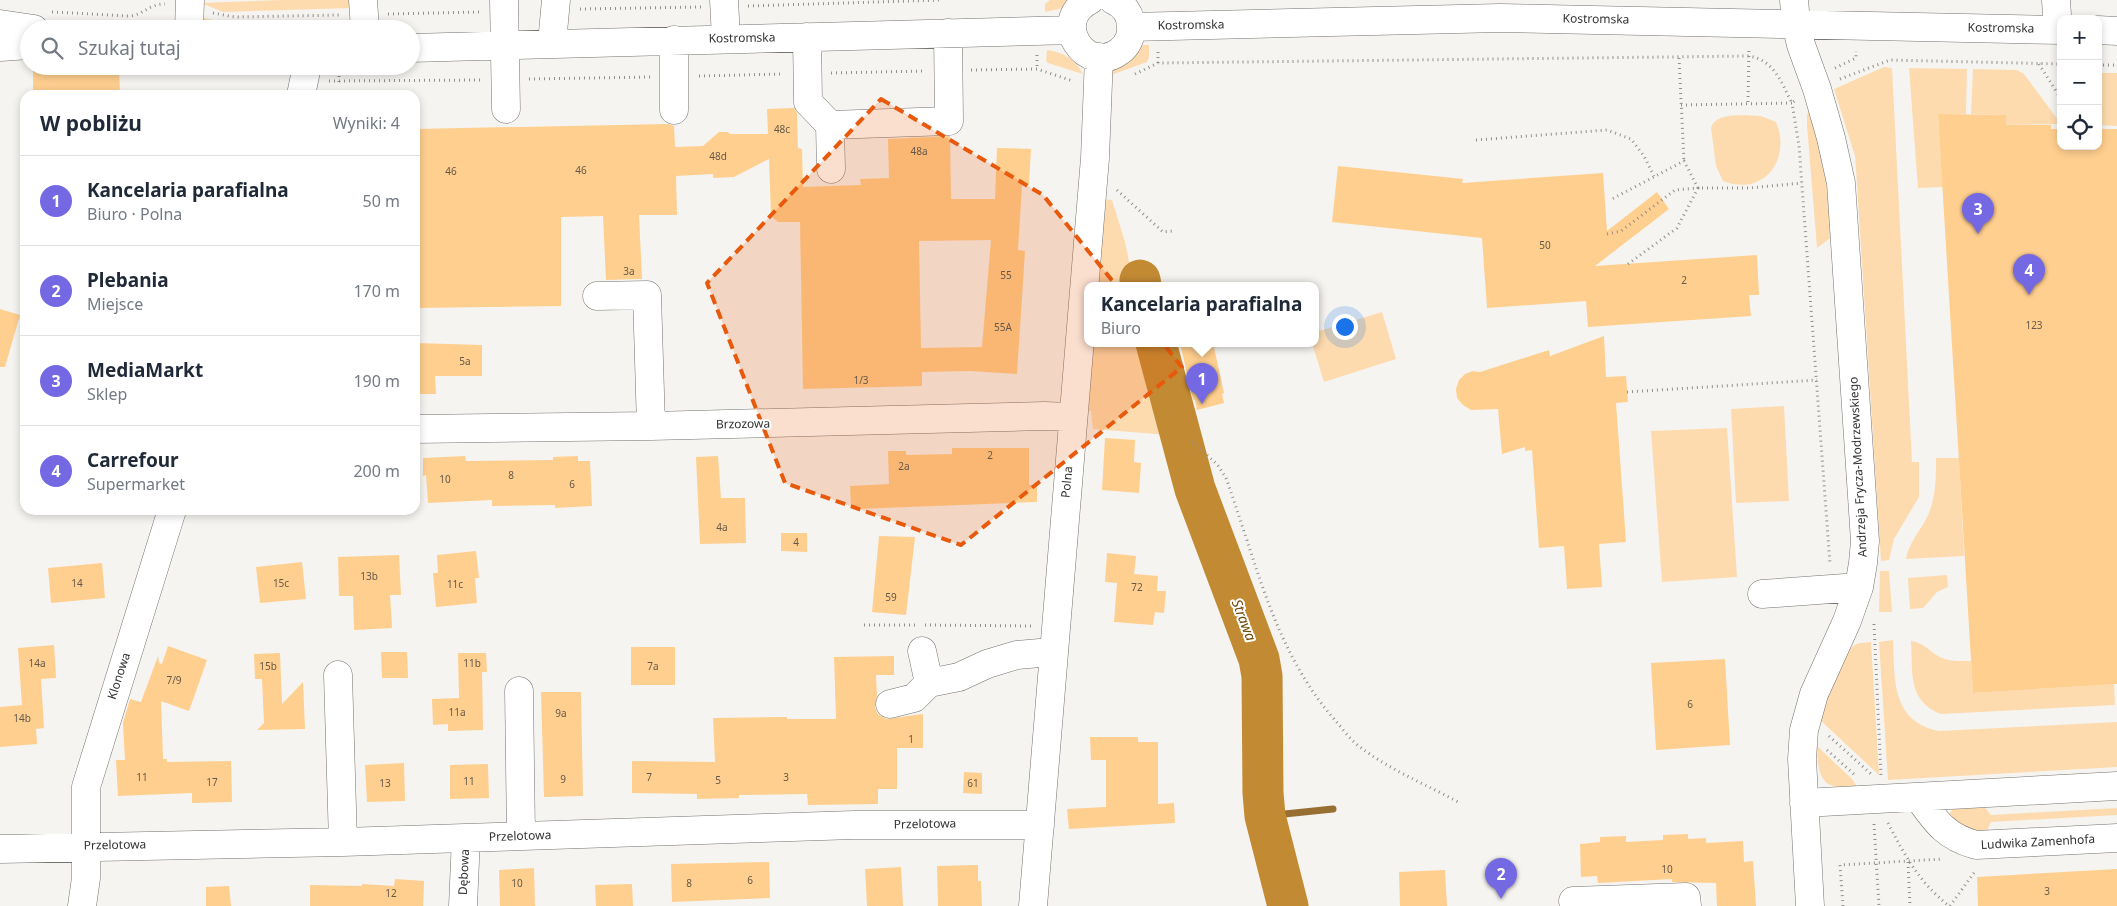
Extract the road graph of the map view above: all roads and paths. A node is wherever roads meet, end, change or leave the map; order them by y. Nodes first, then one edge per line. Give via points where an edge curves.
1 (190, 0) edge
2 (941, 0) edge
3 (1090, 0) edge
4 (1113, 0) edge
5 (2056, 0) edge
6 (725, 3) edge
7 (504, 5) edge
8 (556, 5) edge
9 (1343, 11) edge
10 (1795, 11) edge
11 (364, 14) edge
12 (2058, 15) edge
13 (189, 20) edge
14 (0, 24) edge
15 (20, 27) edge
16 (1132, 27) junction
17 (1072, 30) junction
18 (2057, 30) edge
19 (2102, 30) edge
20 (2117, 31) edge
21 (948, 33) junction
22 (807, 37) junction
23 (726, 38) junction
24 (674, 40) junction
25 (552, 43) junction
26 (506, 45) junction
27 (20, 46) edge
28 (0, 48) edge
29 (420, 48) edge
30 (1749, 56) junction
31 (1679, 58) junction
32 (2038, 63) junction
33 (2057, 64) edge
34 (2102, 65) edge
35 (2117, 65) edge
36 (949, 70) junction
37 (1099, 71) junction
38 (808, 74) junction
39 (287, 75) edge
40 (339, 75) edge
41 (674, 76) junction
42 (506, 79) junction
43 (304, 80) edge
44 (339, 82) junction
45 (1817, 89) junction
46 (2057, 93) edge
47 (1748, 102) junction
48 (1792, 102) junction
49 (1681, 105) junction
50 (506, 109) dead end
51 (674, 110) dead end
52 (830, 125) junction
53 (1476, 140) dead end
54 (1684, 161) junction
55 (831, 169) dead end
56 (1654, 176) junction
57 (1802, 183) junction
58 (1092, 184) junction
59 (1698, 188) junction
60 (1612, 199) dead end
61 (1172, 231) dead end
62 (1607, 234) dead end
63 (1628, 264) dead end
64 (598, 296) dead end
65 (1817, 380) junction
66 (1628, 392) dead end
67 (1072, 417) junction
68 (650, 426) junction
69 (420, 429) edge
70 (1192, 442) dead end
71 (170, 515) edge
72 (1859, 587) junction
73 (1832, 588) junction
74 (1762, 594) dead end
75 (864, 625) dead end
76 (1055, 627) junction
77 (922, 651) dead end
78 (1052, 654) junction
79 (338, 674) dead end
80 (929, 683) junction
81 (519, 691) dead end
82 (890, 704) dead end
83 (1805, 724) junction
84 (2117, 786) edge
85 (1873, 789) junction
86 (1919, 798) junction
87 (1460, 803) dead end
88 (1804, 803) junction
89 (1040, 824) junction
90 (522, 836) junction
91 (466, 838) junction
92 (2117, 838) edge
93 (343, 842) junction
94 (85, 846) junction
95 (0, 849) edge
96 (1908, 862) junction
97 (1876, 863) junction
98 (1982, 863) dead end
99 (82, 906) edge
100 (463, 906) edge
101 (1033, 906) edge
102 (1574, 906) edge
103 (1687, 906) edge
104 (1810, 906) edge
105 (1843, 906) edge
106 (1879, 906) edge
107 (1910, 906) edge
108 (1949, 906) edge

1 - 13 street
2 - 6 path
3 - 17 street via 1076,12
4 - 16 street via 1127,12
5 - 12 street
6 - 8 path
6 - 23 street
7 - 11 path
7 - 26 street
8 - 25 street
9 - 10 street, Kostromska via 1500,18
9 - 16 street, Kostromska
10 - 18 street, Kostromska
10 - 45 street, Andrzeja Frycza-Modrzewskiego via 1801,45
14 - 15 street
16 - 37 street via 1124,48
17 - 21 street, Kostromska
17 - 37 street via 1078,46 1088,54
19 - 20 street
21 - 22 street, Kostromska
21 - 36 street
22 - 23 street, Kostromska
22 - 38 street
23 - 24 street, Kostromska
24 - 25 street, Kostromska
24 - 41 street
25 - 26 street, Kostromska
26 - 29 street, Kostromska
26 - 42 street
27 - 28 street
30 - 31 path
30 - 47 path
30 - 48 path via 1767,62
31 - 37 path via 1158,63 1112,84
31 - 49 path
32 - 33 path
32 - 45 path via 1890,60
32 - 46 path
34 - 35 path
36 - 37 path via 1037,69 1077,82
36 - 38 path
36 - 52 street via 949,121
37 - 58 street, Polna
38 - 41 path
38 - 52 street via 808,102
39 - 43 path
40 - 44 path
41 - 42 path
41 - 51 street
42 - 44 path
42 - 50 street
43 - 44 path
45 - 48 path
45 - 72 street, Andrzeja Frycza-Modrzewskiego via 1837,163 1842,202 1864,541
47 - 48 path
47 - 49 path
48 - 57 path
49 - 54 path
52 - 55 street
53 - 56 path via 1607,130 1631,138
54 - 56 path
54 - 59 path
56 - 60 path
57 - 59 path
57 - 65 path
58 - 61 path via 1113,186 1163,232
58 - 67 street, Polna
59 - 62 path via 1675,190 1621,231
59 - 63 path via 1677,228
64 - 68 street via 647,295
65 - 66 path
65 - 73 path
67 - 68 street, Brzozowa
67 - 76 street, Polna
68 - 69 street, Brzozowa
70 - 87 path via 1217,464 1226,478 1276,626 1306,681 1328,712 1358,746
71 - 94 street, Klonowa via 90,770 86,787
72 - 73 street
72 - 83 street, Andrzeja Frycza-Modrzewskiego via 1848,621 1814,694
73 - 74 street
75 - 76 path
76 - 78 street, Polna
77 - 80 street
78 - 80 street via 1017,655 959,677
78 - 89 street, Polna
79 - 93 street
80 - 82 street via 914,698
81 - 90 street
83 - 85 path
83 - 85 path via 1862,782
83 - 88 street, Andrzeja Frycza-Modrzewskiego via 1802,759
84 - 86 street
85 - 86 street
85 - 88 street
85 - 97 path
86 - 92 street, Ludwika Zamenhofa via 1944,830 1976,845
88 - 104 street, Andrzeja Frycza-Modrzewskiego
89 - 90 street, Przelotowa via 854,825
89 - 101 street, Polna
90 - 91 street, Przelotowa
91 - 93 street, Przelotowa
91 - 100 street, Dębowa
93 - 94 street, Przelotowa
94 - 95 street, Przelotowa
94 - 99 street, Klonowa via 86,878
96 - 97 path
96 - 107 path
96 - 108 path via 1931,891
97 - 105 path via 1840,865
97 - 106 path
98 - 108 path
102 - 103 street via 1573,901 1686,897

